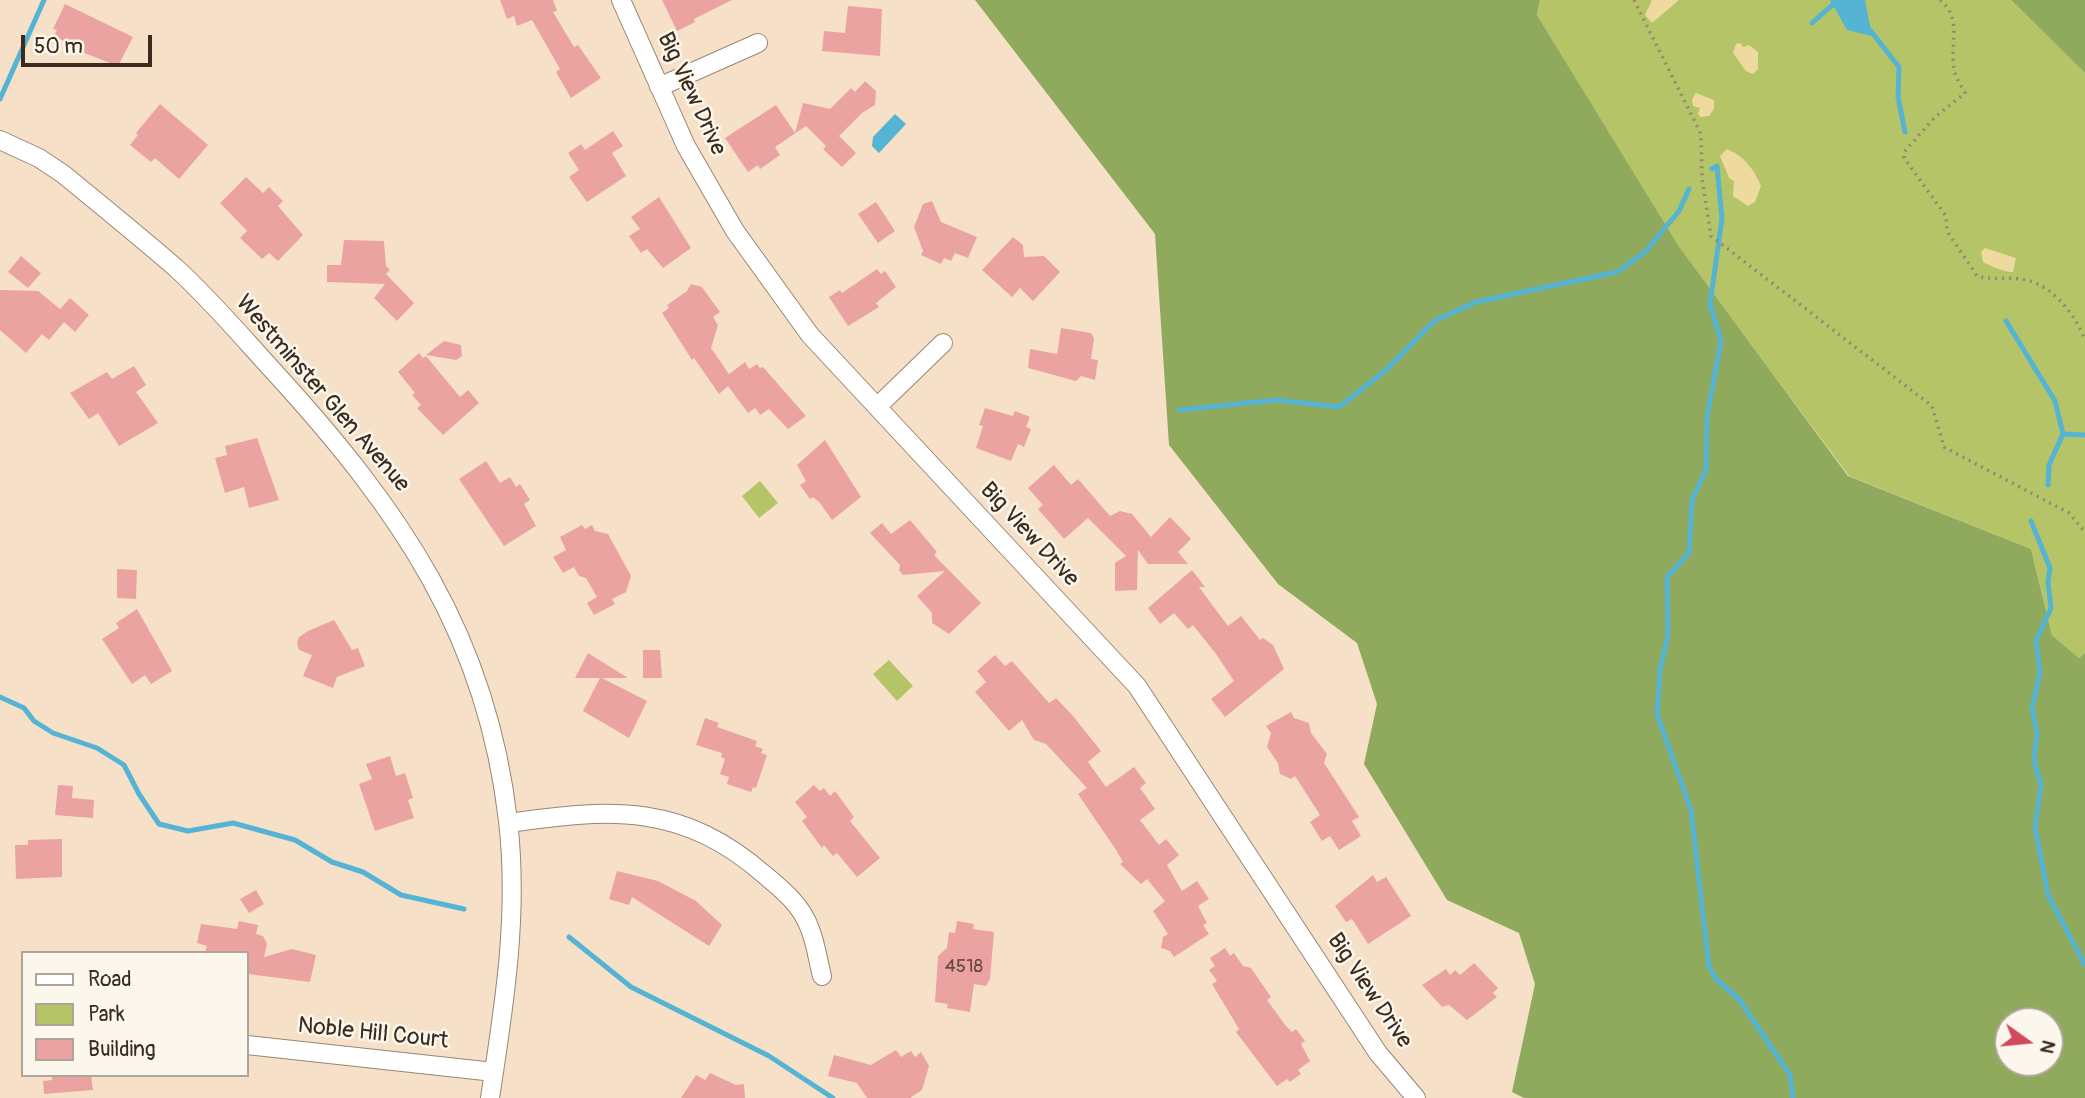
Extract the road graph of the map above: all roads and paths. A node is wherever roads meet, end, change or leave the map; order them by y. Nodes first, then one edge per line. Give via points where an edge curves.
1 (621, 0) edge
2 (1634, 0) edge
3 (1940, 0) edge
4 (758, 43) dead end
5 (659, 88) junction
6 (0, 140) edge
7 (2085, 341) edge
8 (943, 343) dead end
9 (877, 407) junction
10 (2085, 532) edge
11 (509, 823) junction
12 (822, 976) dead end
13 (248, 1045) edge
14 (494, 1072) junction
15 (490, 1098) edge
16 (1416, 1098) edge

1 - 5 street, Big View Drive
2 - 10 path via 1701,134 1711,236 1932,406 1944,447 2069,513
3 - 7 path via 1948,7 1955,28 1955,72 1965,93 1935,117 1904,152 1904,159 1945,216 1947,231 1977,276 2045,286
4 - 5 street
5 - 9 street, Big View Drive via 735,231 810,335
6 - 11 street, Westminster Glen Avenue via 63,174 208,299 332,436 394,516 434,581 478,684 501,771
8 - 9 street
9 - 16 street, Big View Drive via 1137,686 1378,1053
11 - 12 street via 610,813 681,824 714,836 792,898 810,928
11 - 14 street, Westminster Glen Avenue via 510,934
13 - 14 street, Noble Hill Court
14 - 15 street, Westminster Glen Avenue

